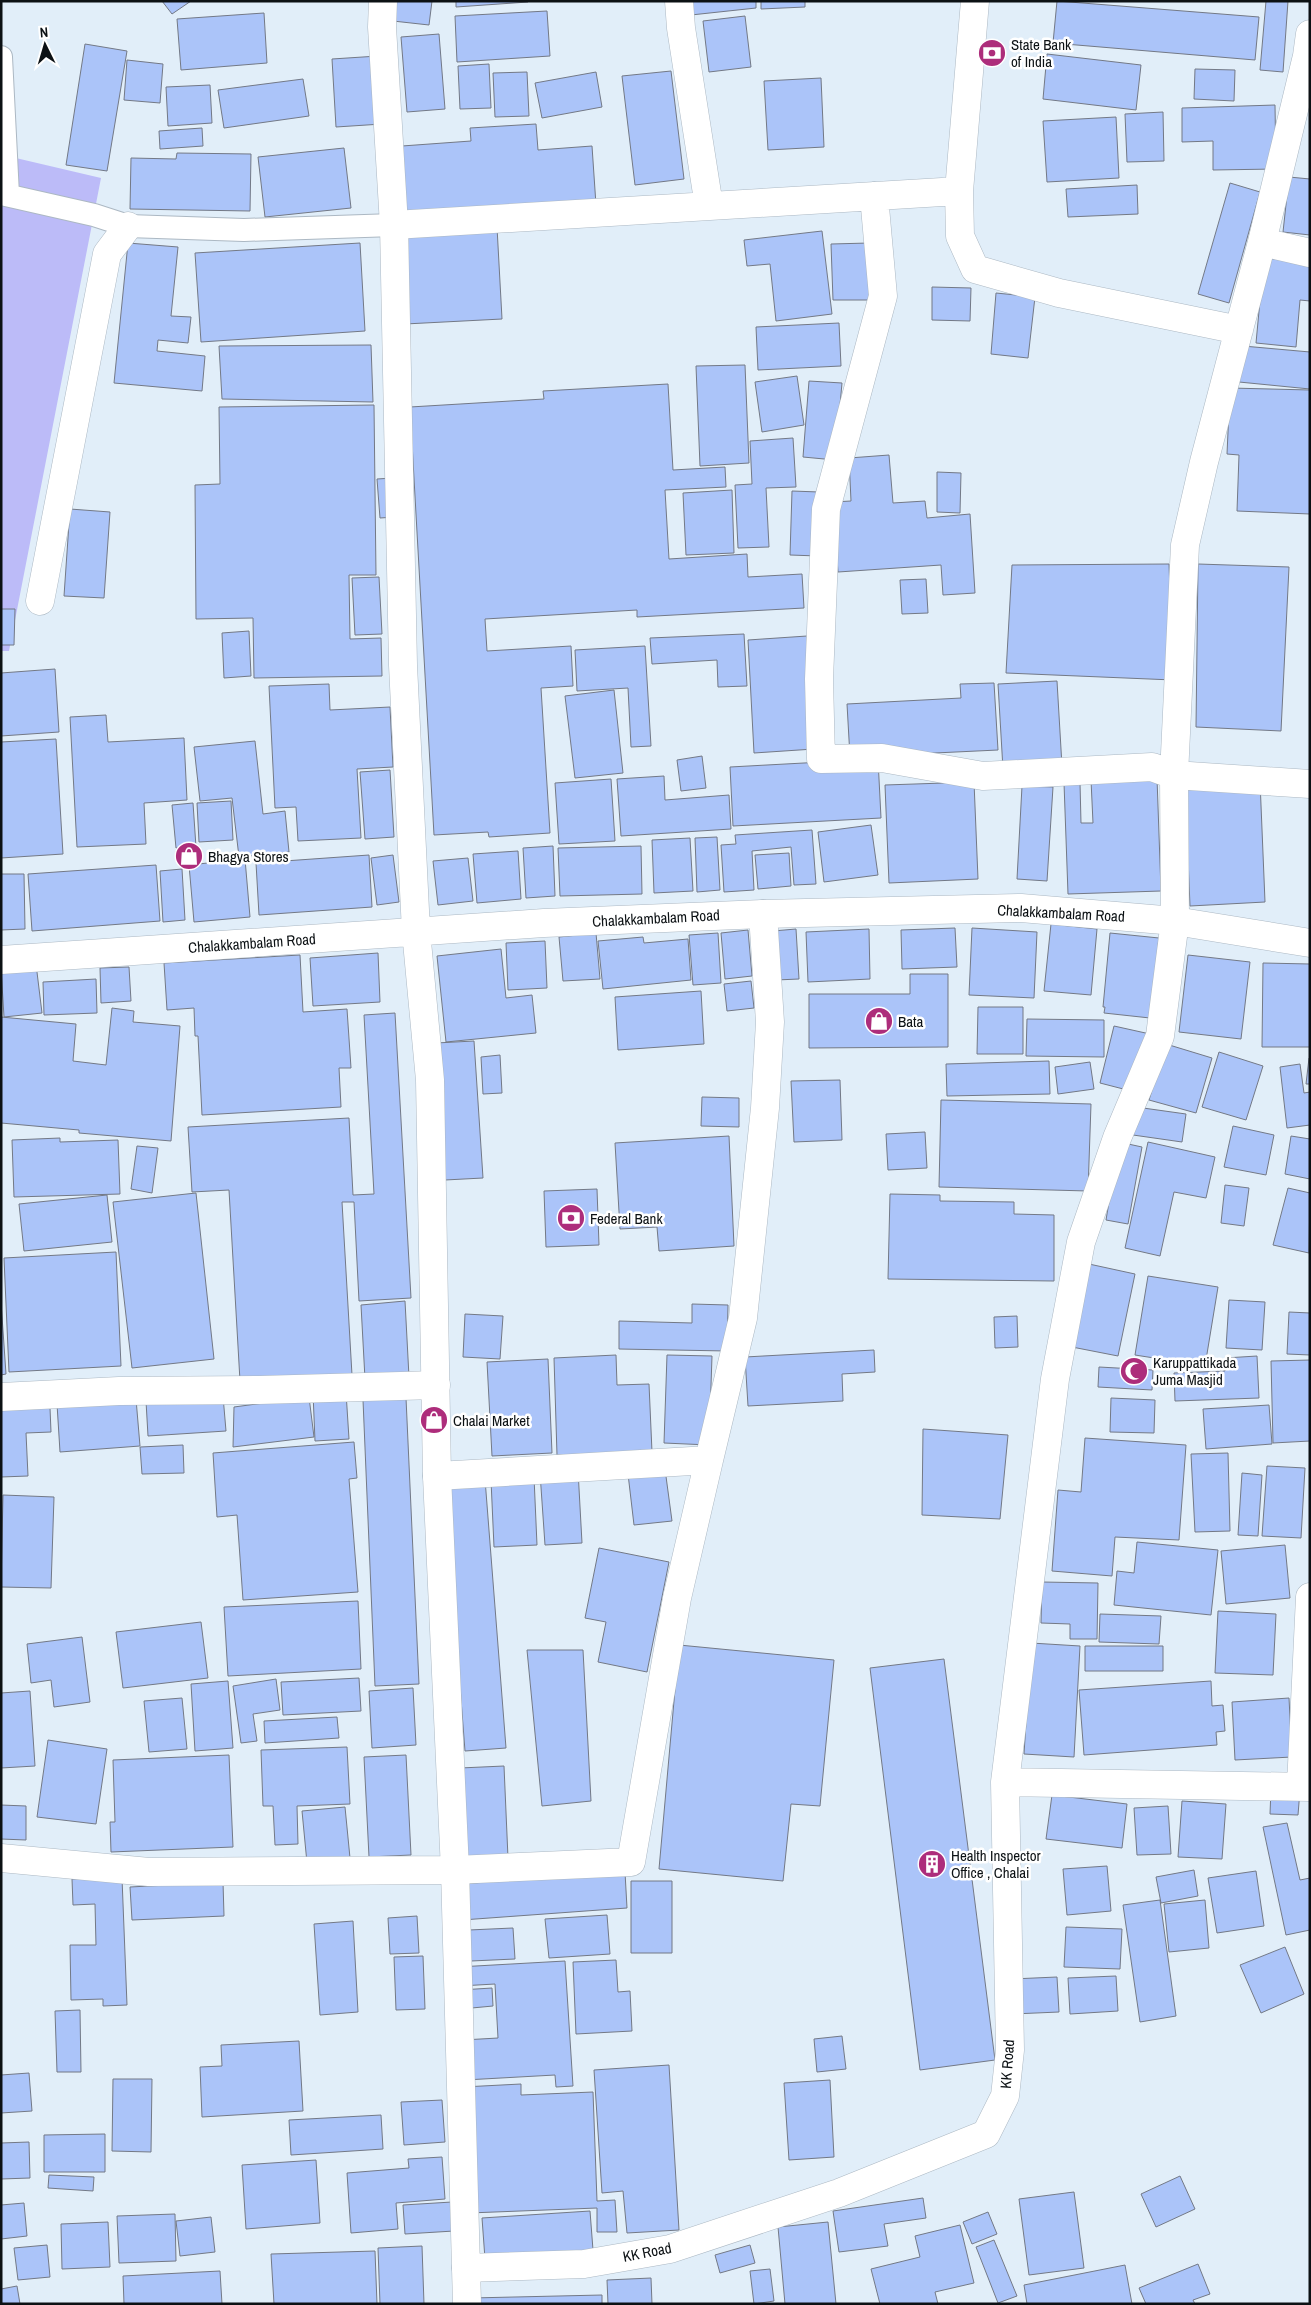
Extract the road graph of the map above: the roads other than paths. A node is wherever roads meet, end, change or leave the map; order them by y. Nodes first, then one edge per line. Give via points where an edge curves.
1 (383, 1) edge
2 (679, 1) edge
3 (974, 1) edge
4 (1310, 34) edge
5 (1, 57) edge
6 (959, 191) junction
7 (5, 194) edge
8 (874, 196) junction
9 (709, 206) junction
10 (394, 225) junction
11 (128, 226) junction
12 (1262, 242) junction
13 (1310, 252) edge
14 (1239, 330) junction
15 (40, 601) dead end
16 (1174, 775) junction
17 (1310, 784) edge
18 (764, 914) junction
19 (1175, 921) junction
20 (416, 931) junction
21 (1310, 942) edge
22 (1, 960) edge
23 (436, 1385) junction
24 (1, 1397) edge
25 (709, 1460) junction
26 (437, 1476) junction
27 (1310, 1597) edge
28 (1005, 1782) junction
29 (1306, 1787) edge
30 (1, 1858) edge
31 (455, 1870) junction
32 (466, 2268) junction
33 (467, 2304) edge

1 - 10 street
2 - 9 street
3 - 6 street
4 - 12 street, KK Road
5 - 7 lane
6 - 8 street
6 - 14 street via 960,236 975,269 1059,293
7 - 11 lane
8 - 9 street
8 - 16 street via 883,296 826,509 820,679 821,759 882,758 983,776 1152,767
9 - 10 street
10 - 11 lane via 244,230
10 - 20 street via 403,665
11 - 15 street via 108,254
12 - 13 street
12 - 14 street, KK Road
14 - 16 street, KK Road via 1185,545
16 - 17 street
16 - 19 street, KK Road
18 - 19 street, Chalakkambalam Road via 1021,908
18 - 20 street, Chalakkambalam Road
18 - 25 street via 770,1022 765,1108 742,1318
19 - 21 street, Chalakkambalam Road
19 - 28 street, KK Road via 1160,1036 1117,1138 1081,1242 1055,1378
20 - 22 street, Chalakkambalam Road
20 - 23 street via 430,1080
23 - 24 street via 119,1390
23 - 26 street
25 - 26 street
25 - 31 street via 677,1598 631,1862
26 - 31 street
27 - 29 street
28 - 29 street
28 - 32 street, KK Road via 1010,2050 1005,2096 986,2134 839,2193 670,2249 584,2264
30 - 31 street via 149,1872
31 - 32 street
32 - 33 street

